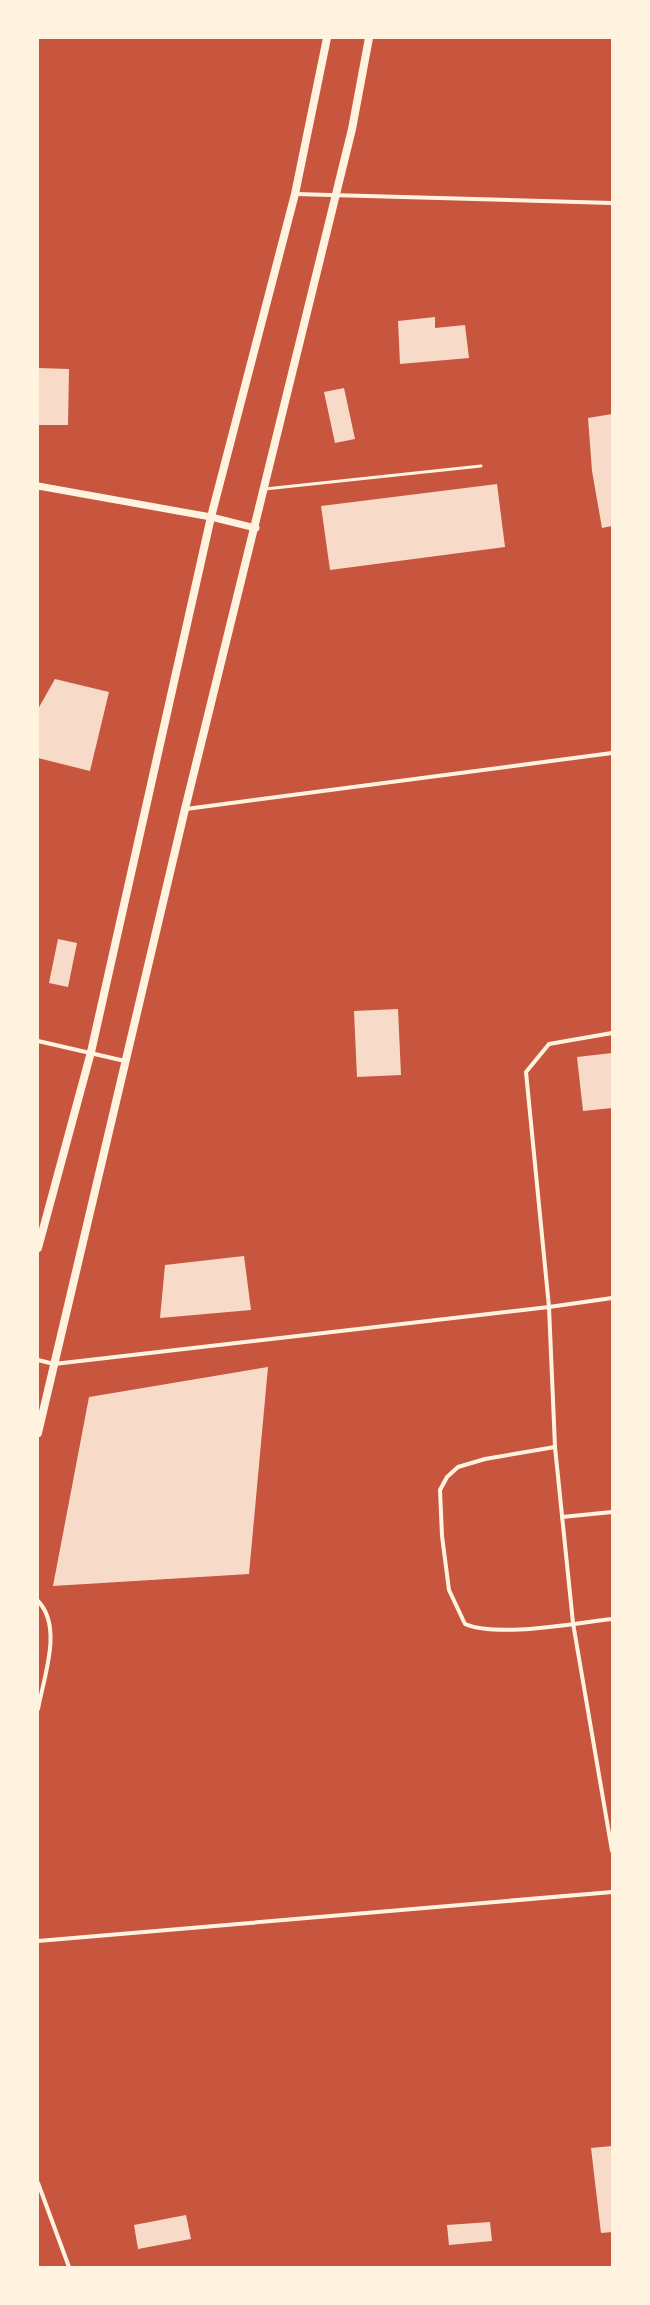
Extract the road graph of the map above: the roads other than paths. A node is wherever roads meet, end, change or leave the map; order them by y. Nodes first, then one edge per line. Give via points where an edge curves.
1 (327, 38) edge
2 (369, 38) edge
3 (295, 194) junction
4 (336, 196) junction
5 (612, 204) edge
6 (481, 466) dead end
7 (38, 486) edge
8 (265, 489) junction
9 (211, 518) junction
10 (256, 528) junction
11 (612, 753) edge
12 (185, 809) junction
13 (612, 1033) edge
14 (38, 1041) edge
15 (90, 1052) junction
16 (125, 1061) junction
17 (38, 1248) edge
18 (612, 1298) edge
19 (549, 1307) junction
20 (38, 1360) edge
21 (54, 1364) junction
22 (38, 1433) edge
23 (555, 1447) junction
24 (612, 1512) edge
25 (562, 1517) junction
26 (38, 1601) edge
27 (612, 1619) edge
28 (573, 1623) junction
29 (38, 1708) edge
30 (612, 1851) edge
31 (612, 1892) edge
32 (38, 1941) edge
33 (38, 2183) edge
34 (69, 2267) edge

1 - 3 main road
2 - 4 main road
3 - 4 street
3 - 9 main road
4 - 5 street
4 - 8 main road
6 - 8 lane
7 - 9 street
8 - 10 main road
9 - 10 street
9 - 15 main road
10 - 12 main road
11 - 12 street
12 - 16 main road
13 - 19 street via 549,1044 526,1072
14 - 15 street
15 - 16 street
15 - 17 main road
16 - 21 main road
18 - 19 street
19 - 21 street
19 - 23 street
20 - 21 street
21 - 22 main road
23 - 25 street
23 - 28 street via 485,1459 458,1467 447,1477 440,1490 442,1536 449,1590 465,1624 477,1629 502,1630
24 - 25 street
25 - 28 street
26 - 29 street via 50,1619 52,1636
27 - 28 street
28 - 30 street
31 - 32 street
33 - 34 street

